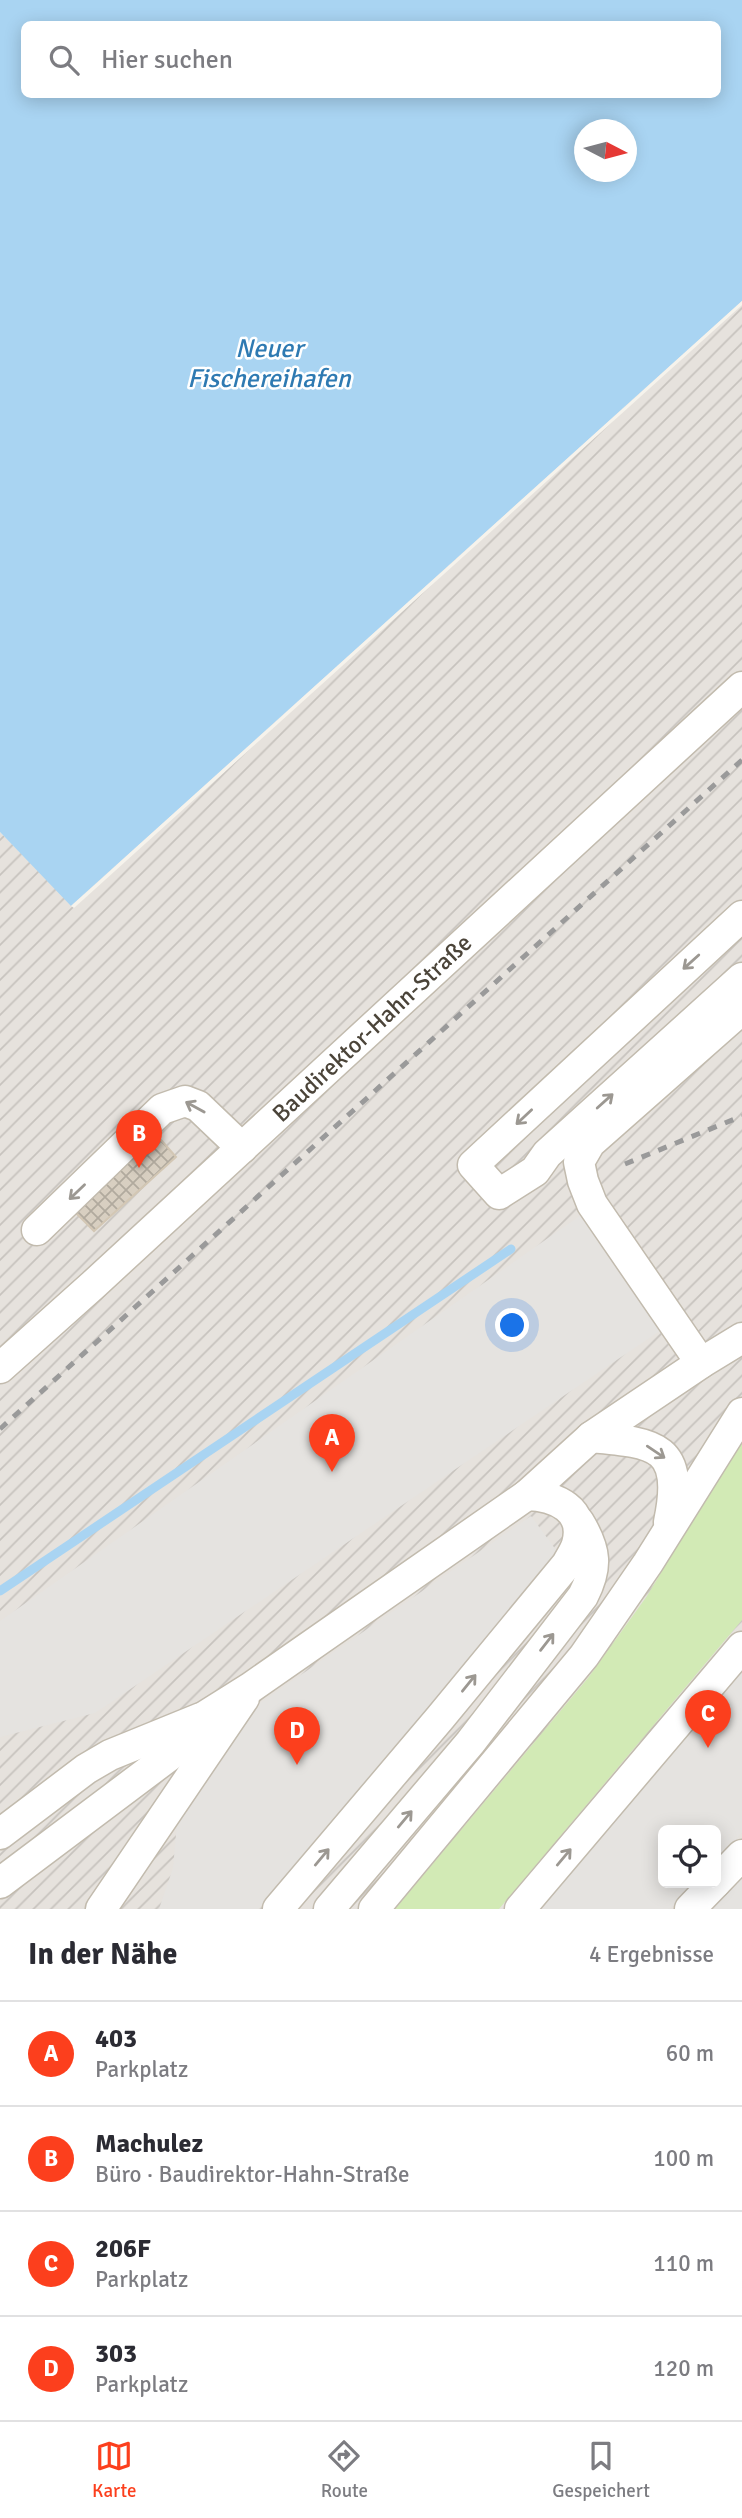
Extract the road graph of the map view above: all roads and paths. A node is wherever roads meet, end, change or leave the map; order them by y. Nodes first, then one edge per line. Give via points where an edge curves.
1 (742, 687) edge
2 (742, 916) edge
3 (742, 978) edge
4 (742, 1009) edge
5 (242, 1148) junction
6 (37, 1230) dead end
7 (742, 1338) edge
8 (701, 1363) junction
9 (0, 1368) edge
10 (742, 1413) edge
11 (591, 1437) junction
12 (527, 1495) junction
13 (571, 1510) junction
14 (666, 1535) junction
15 (742, 1647) edge
16 (250, 1688) junction
17 (207, 1715) junction
18 (0, 1834) edge
19 (742, 1855) edge
20 (721, 1878) edge
21 (0, 1884) edge
22 (711, 1888) edge
23 (101, 1909) edge
24 (278, 1909) edge
25 (329, 1909) edge
26 (374, 1909) edge
27 (520, 1909) edge
28 (690, 1909) edge

1 - 5 street, Baudirektor-Hahn-Straße
2 -> 3 street via 472,1165 499,1194 535,1171 547,1154
4 - 8 street via 590,1143 579,1162 592,1204
5 -> 6 street via 198,1106 184,1101 162,1109
5 - 9 street, Baudirektor-Hahn-Straße
7 - 8 street
8 - 11 street
10 - 14 street
11 - 12 street
11 -> 14 street via 653,1446 667,1459 674,1497
12 - 13 street via 558,1500
12 - 16 street
24 -> 13 street via 567,1564 577,1543
25 -> 13 street via 470,1742 583,1597 592,1578 593,1555 589,1538
14 - 26 street via 584,1656
27 -> 15 street
16 - 17 street
16 - 23 street
17 - 18 street via 110,1755
17 - 21 street via 177,1750
19 - 20 street
22 - 28 street

